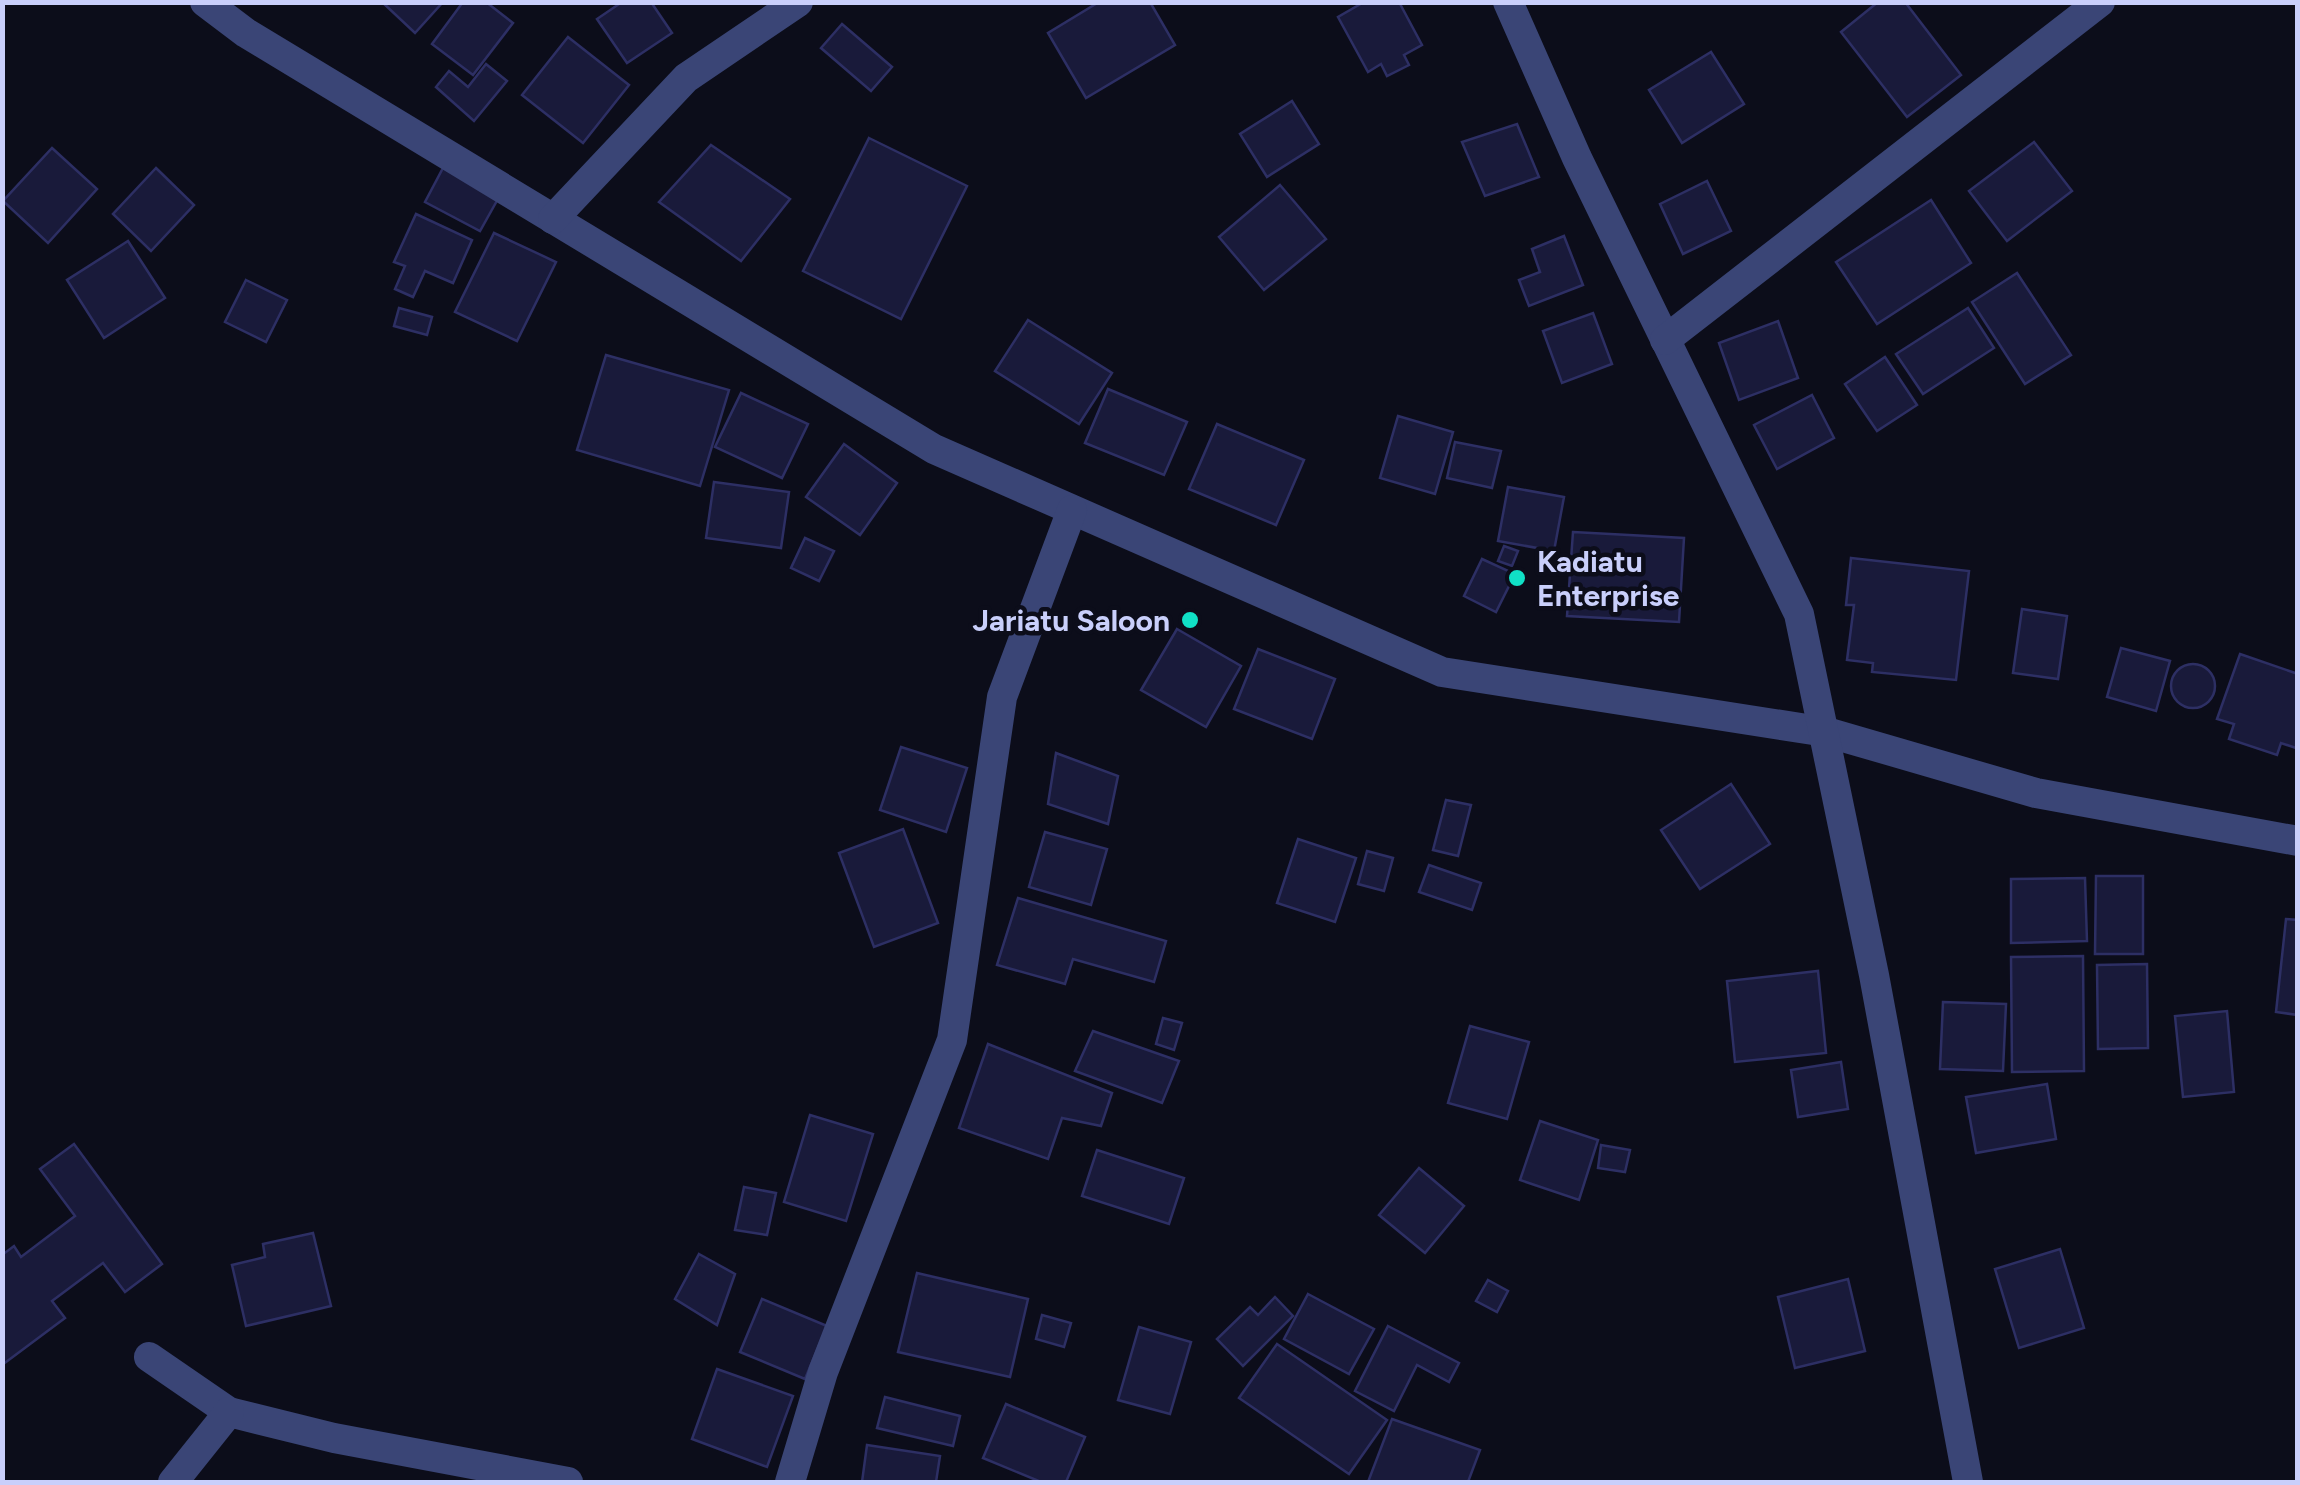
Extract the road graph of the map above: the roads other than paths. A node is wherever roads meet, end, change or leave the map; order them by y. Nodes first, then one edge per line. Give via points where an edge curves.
1 (205, 2) edge
2 (798, 2) edge
3 (1508, 2) edge
4 (2100, 2) edge
5 (553, 219) junction
6 (1665, 340) junction
7 (1072, 510) junction
8 (1826, 732) junction
9 (2298, 841) edge
10 (150, 1358) dead end
11 (229, 1412) junction
12 (173, 1482) edge
13 (568, 1482) edge
14 (790, 1482) edge
15 (1968, 1482) edge

1 - 5 street
2 - 5 street via 686,78
3 - 6 street
4 - 6 street
5 - 7 street via 934,448
6 - 8 street via 1799,614
7 - 8 street via 1442,672
7 - 14 street via 1002,697 952,1040 823,1372
8 - 9 street via 2036,793
8 - 15 street
10 - 11 street
11 - 12 street
11 - 13 street

